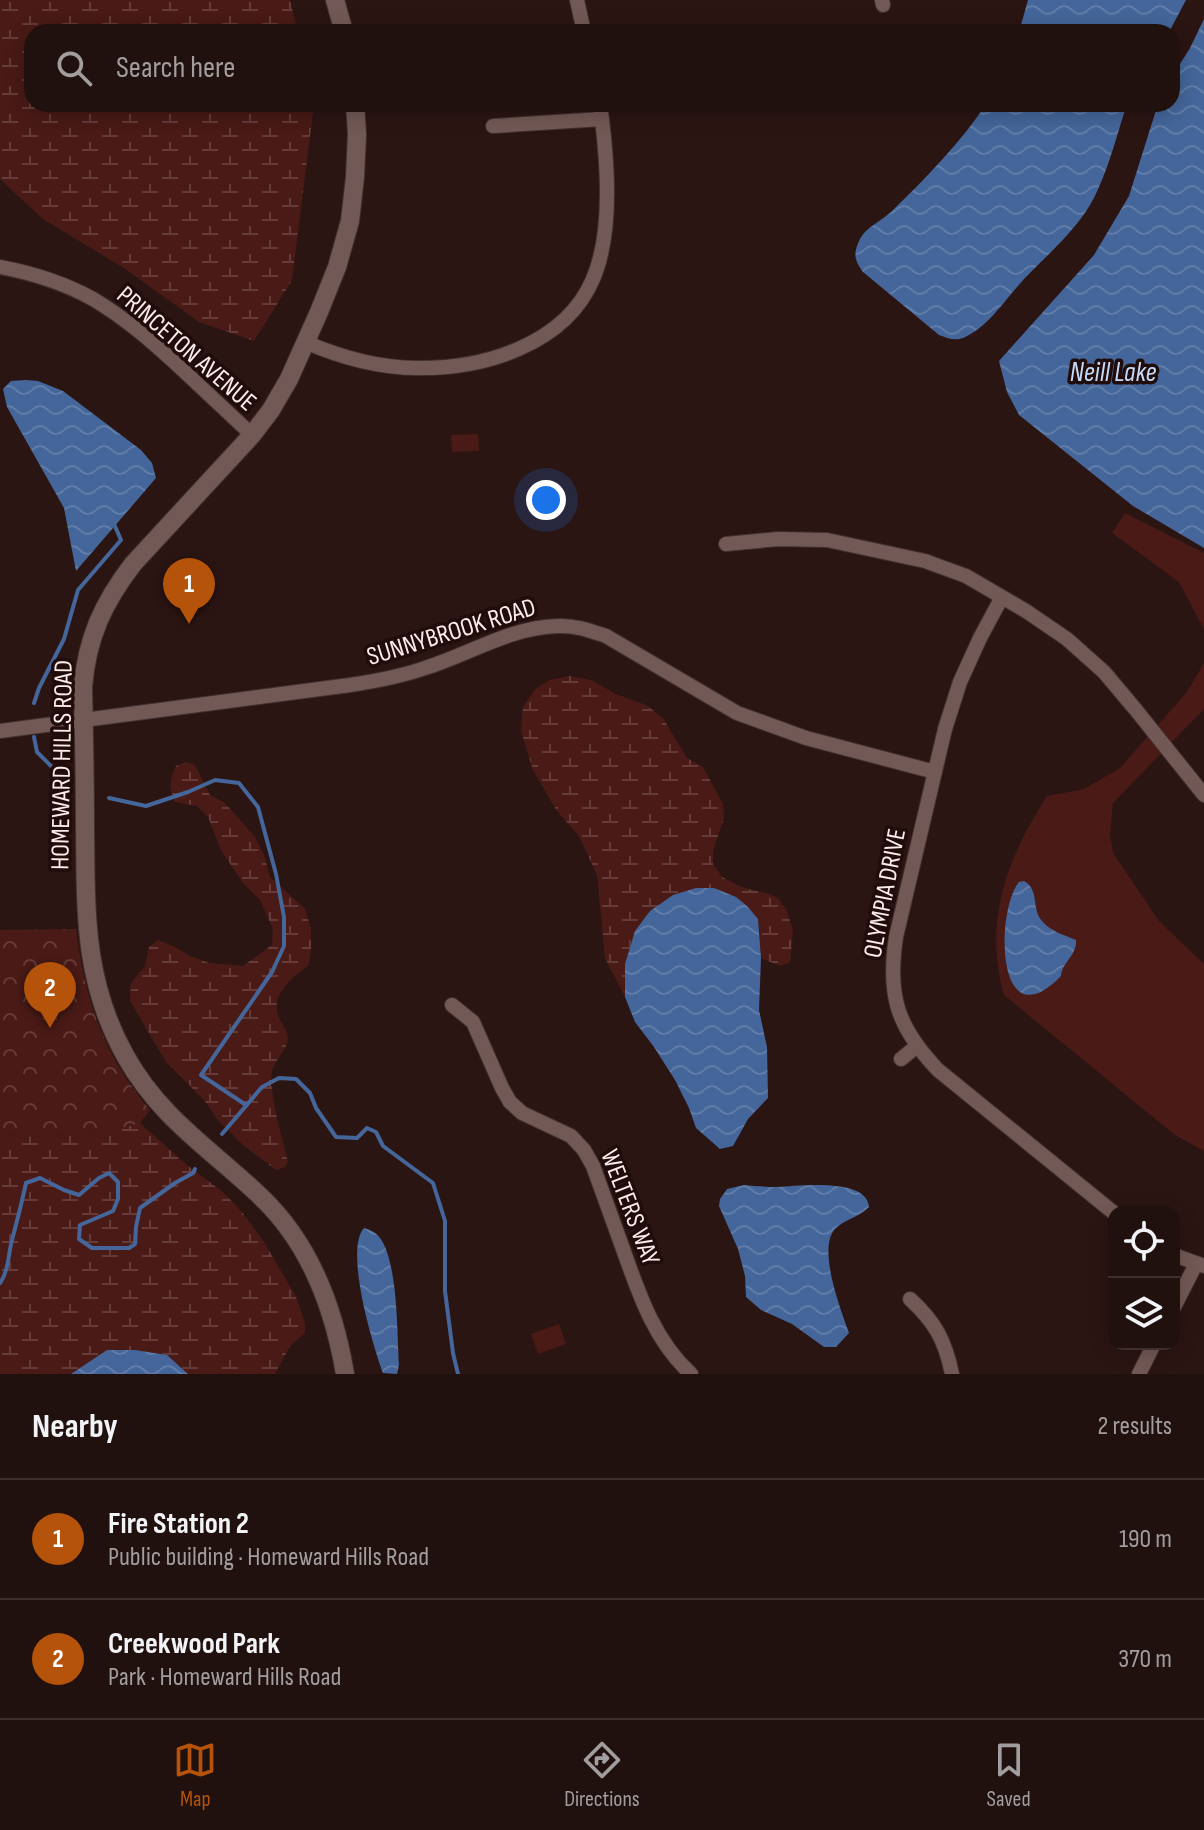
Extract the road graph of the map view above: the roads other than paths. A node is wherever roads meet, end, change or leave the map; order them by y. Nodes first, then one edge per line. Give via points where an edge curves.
1 (335, 0) edge
2 (577, 0) edge
3 (342, 24) edge
4 (582, 24) edge
5 (356, 112) edge
6 (594, 112) edge
7 (601, 112) edge
8 (493, 126) dead end
9 (0, 267) edge
10 (305, 342) junction
11 (252, 435) junction
12 (726, 544) dead end
13 (1002, 597) junction
14 (85, 719) junction
15 (0, 731) edge
16 (935, 772) junction
17 (1204, 795) edge
18 (452, 1005) dead end
19 (917, 1046) junction
20 (901, 1059) dead end
21 (1108, 1208) edge
22 (1180, 1257) edge
23 (1200, 1265) edge
24 (1180, 1297) edge
25 (910, 1299) dead end
26 (1151, 1350) edge
27 (345, 1374) edge
28 (691, 1374) edge
29 (952, 1374) edge
30 (1139, 1374) edge

1 - 3 street
2 - 4 street
5 - 10 street, HOMEWARD HILLS ROAD via 350,221
6 - 8 street
7 - 10 street via 606,230 601,256 579,303 541,339 484,360 417,368 350,358
9 - 11 street, PRINCETON AVENUE via 58,283 123,318
10 - 11 street, HOMEWARD HILLS ROAD via 289,379
11 - 14 street, HOMEWARD HILLS ROAD via 115,587 91,640 83,687
12 - 13 street via 827,540 925,561
13 - 16 street, OLYMPIA DRIVE via 960,682
13 - 17 street via 1067,639 1104,672
14 - 15 street, SUNNYBROOK ROAD
14 - 16 street, SUNNYBROOK ROAD via 393,677 513,633 560,625 606,636 737,713 806,738
14 - 27 street, HOMEWARD HILLS ROAD via 89,953 110,1025 139,1078 170,1116 264,1199 293,1234 329,1306
16 - 19 street, OLYMPIA DRIVE via 892,961 898,1010
18 - 28 street, WELTERS WAY via 473,1022 510,1102 571,1136 584,1150 651,1322
19 - 20 street
19 - 21 street, OLYMPIA DRIVE via 938,1070
22 - 23 street
23 - 24 street
25 - 29 street via 943,1340
26 - 30 street

